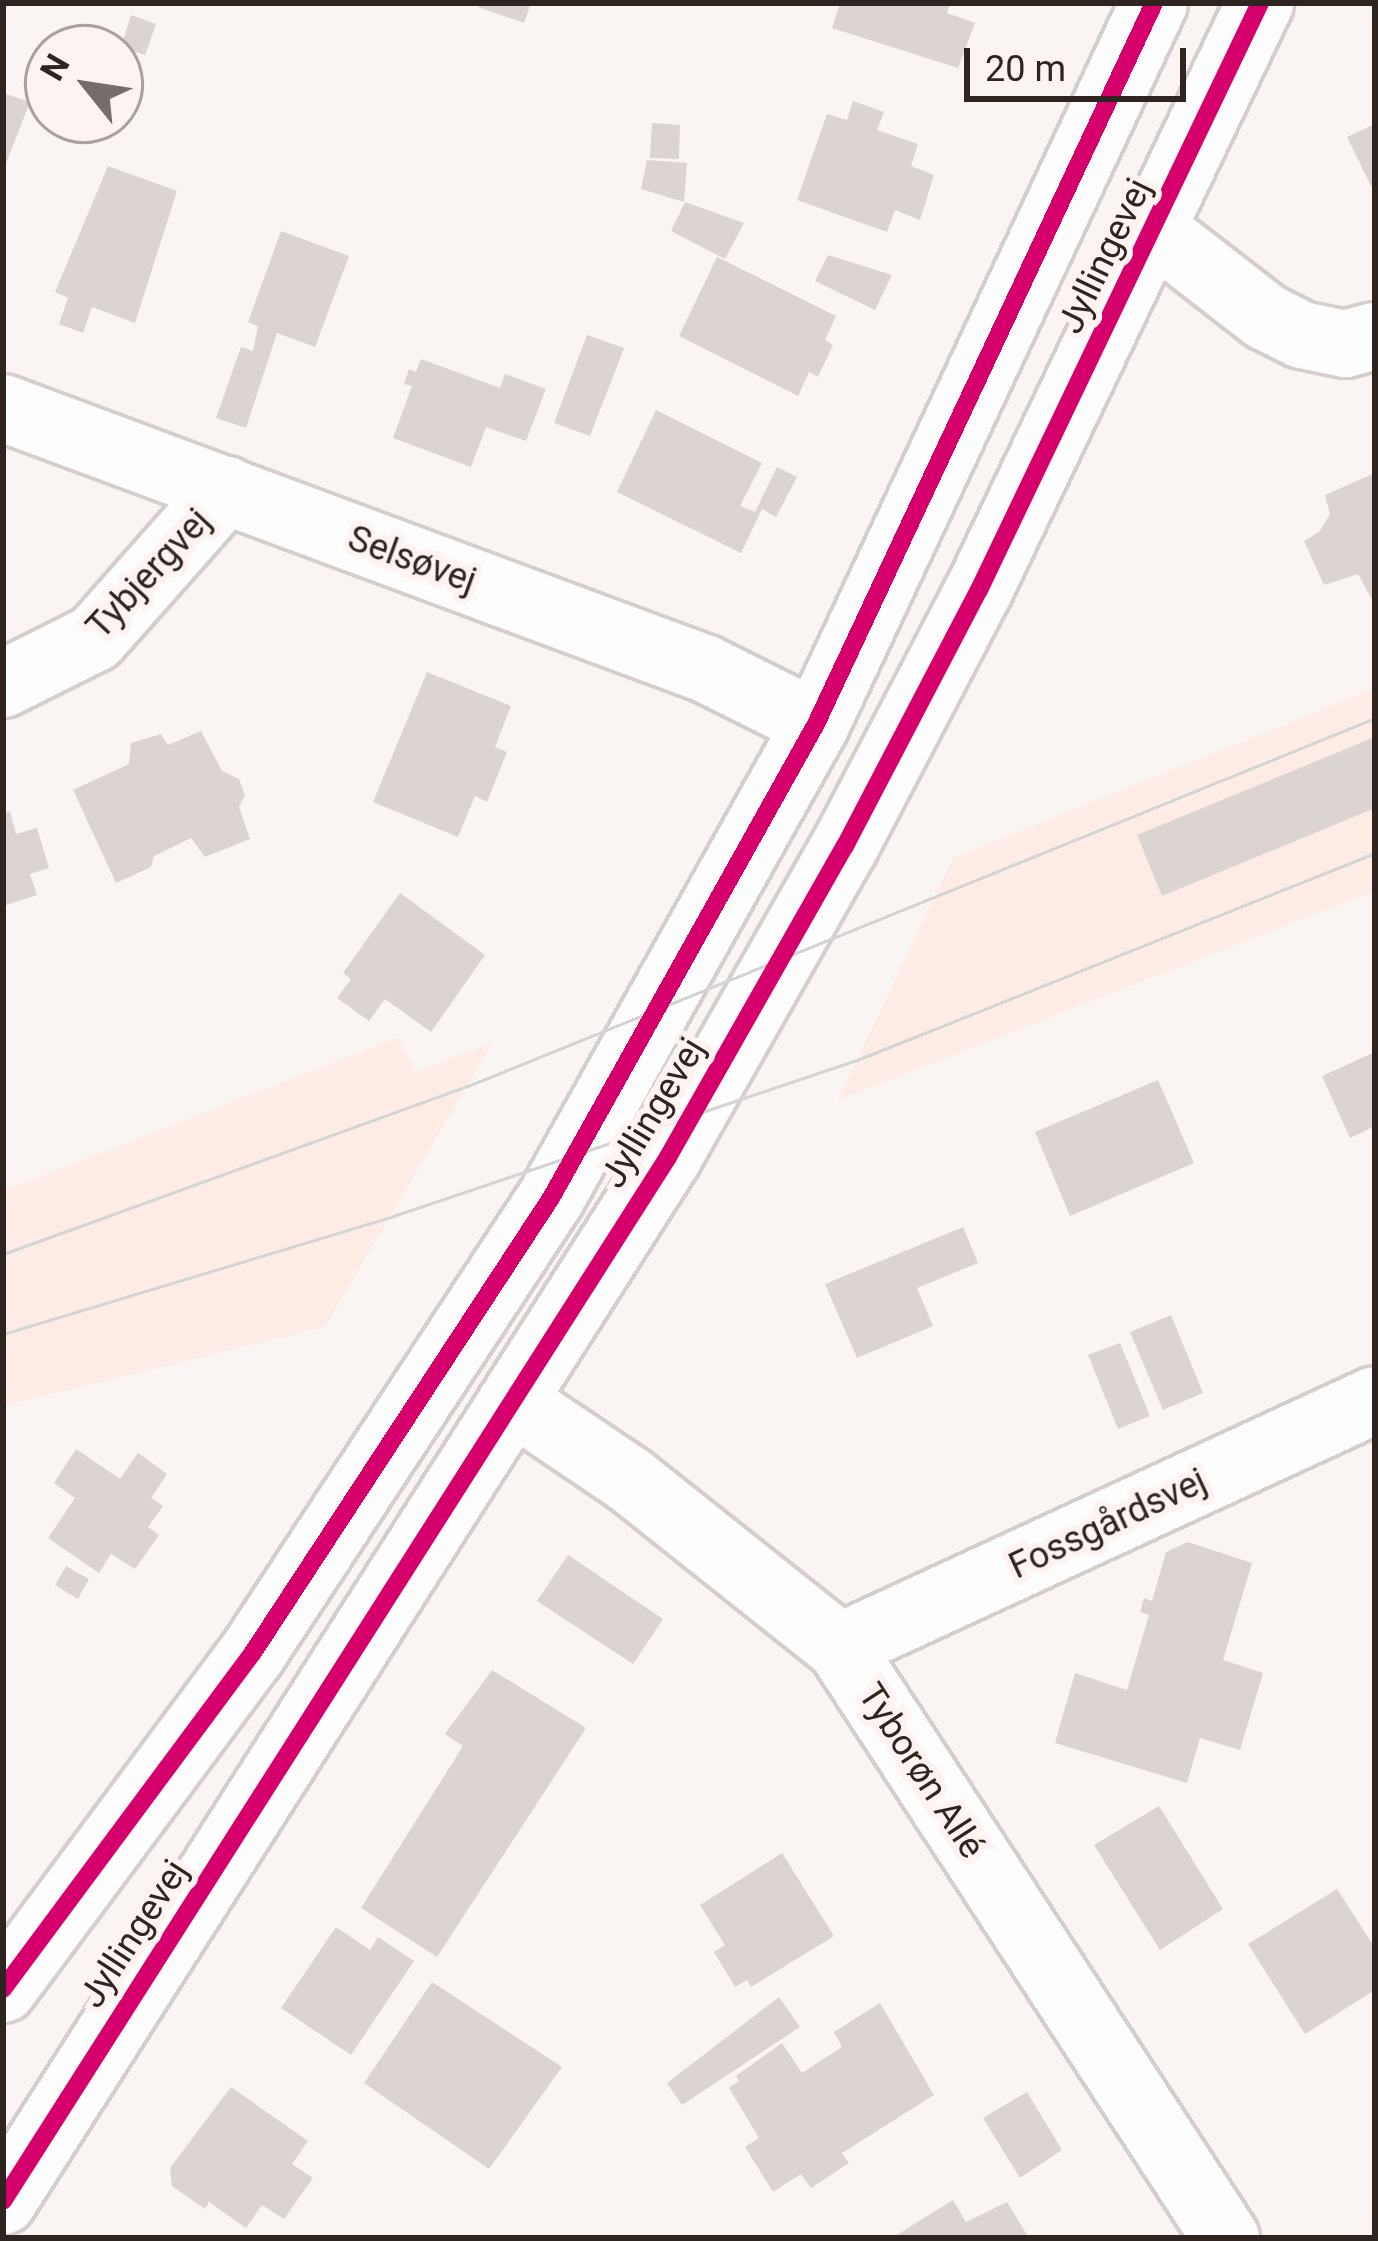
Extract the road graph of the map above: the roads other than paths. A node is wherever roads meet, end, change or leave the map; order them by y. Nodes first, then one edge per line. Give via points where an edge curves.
1 (1154, 3) edge
2 (1260, 3) edge
3 (1155, 231) junction
4 (1375, 336) edge
5 (3, 408) edge
6 (226, 490) junction
7 (3, 684) edge
8 (816, 724) junction
9 (1375, 1400) edge
10 (513, 1401) junction
11 (840, 1647) junction
12 (3, 1989) edge
13 (4, 2199) edge
14 (43, 2238) edge
15 (1226, 2238) edge

1 - 8 street, Jyllingevej
2 - 3 street, Jyllingevej
3 - 4 street via 1266,317 1302,335 1346,344
3 - 10 street, Jyllingevej via 845,846 668,1157
5 - 6 street, Selsøvej
6 - 7 street, Tybjergvej via 95,638
6 - 8 street, Selsøvej via 706,669
8 - 12 street, Jyllingevej via 532,1229 252,1654
9 - 11 street, Fossgårdsvej
10 - 11 street, Tyborøn Allé via 630,1480
10 - 13 street, Jyllingevej
11 - 15 street, Tyborøn Allé
13 - 14 street

